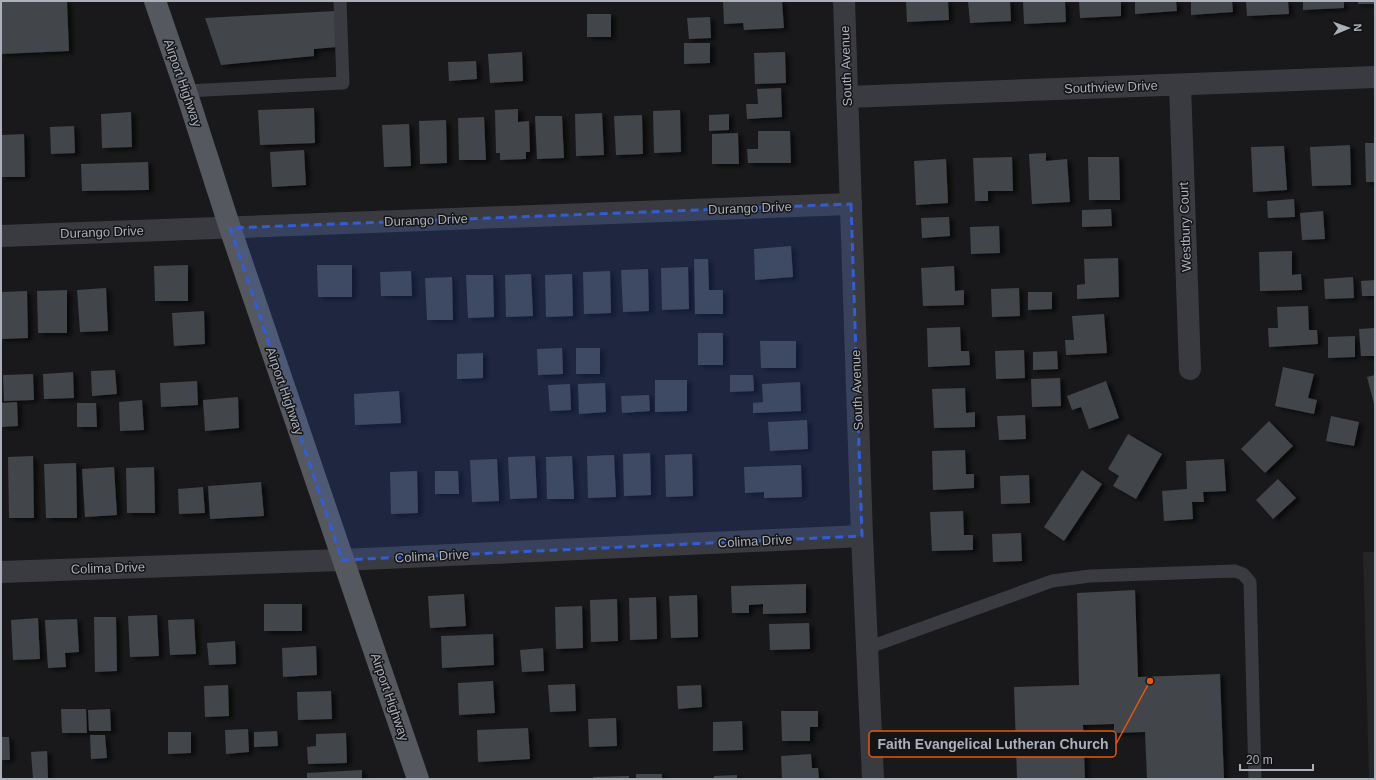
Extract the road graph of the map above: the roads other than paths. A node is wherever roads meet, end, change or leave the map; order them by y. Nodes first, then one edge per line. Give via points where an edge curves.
1 (155, 1) edge
2 (340, 1) edge
3 (844, 1) edge
4 (1375, 77) edge
5 (1180, 85) junction
6 (186, 91) junction
7 (847, 97) junction
8 (851, 204) junction
9 (230, 228) junction
10 (1, 236) edge
11 (1190, 369) dead end
12 (862, 536) junction
13 (342, 560) junction
14 (1, 572) edge
15 (867, 648) junction
16 (418, 779) edge
17 (873, 779) edge
18 (1255, 779) edge

1 - 6 main road, Airport Highway
2 - 6 lane via 343,84
3 - 7 street, South Avenue
4 - 5 street, Southview Drive
5 - 7 street, Southview Drive
5 - 11 street, Westbury Court
6 - 9 main road, Airport Highway
7 - 8 street, South Avenue
8 - 9 street, Durango Drive
8 - 12 street, South Avenue
9 - 10 street, Durango Drive
9 - 13 main road, Airport Highway
12 - 13 street, Colima Drive
12 - 15 street, South Avenue
13 - 14 street, Colima Drive
13 - 16 main road, Airport Highway
15 - 17 street, South Avenue
15 - 18 lane via 1052,581 1090,576 1235,571 1243,574 1250,582

